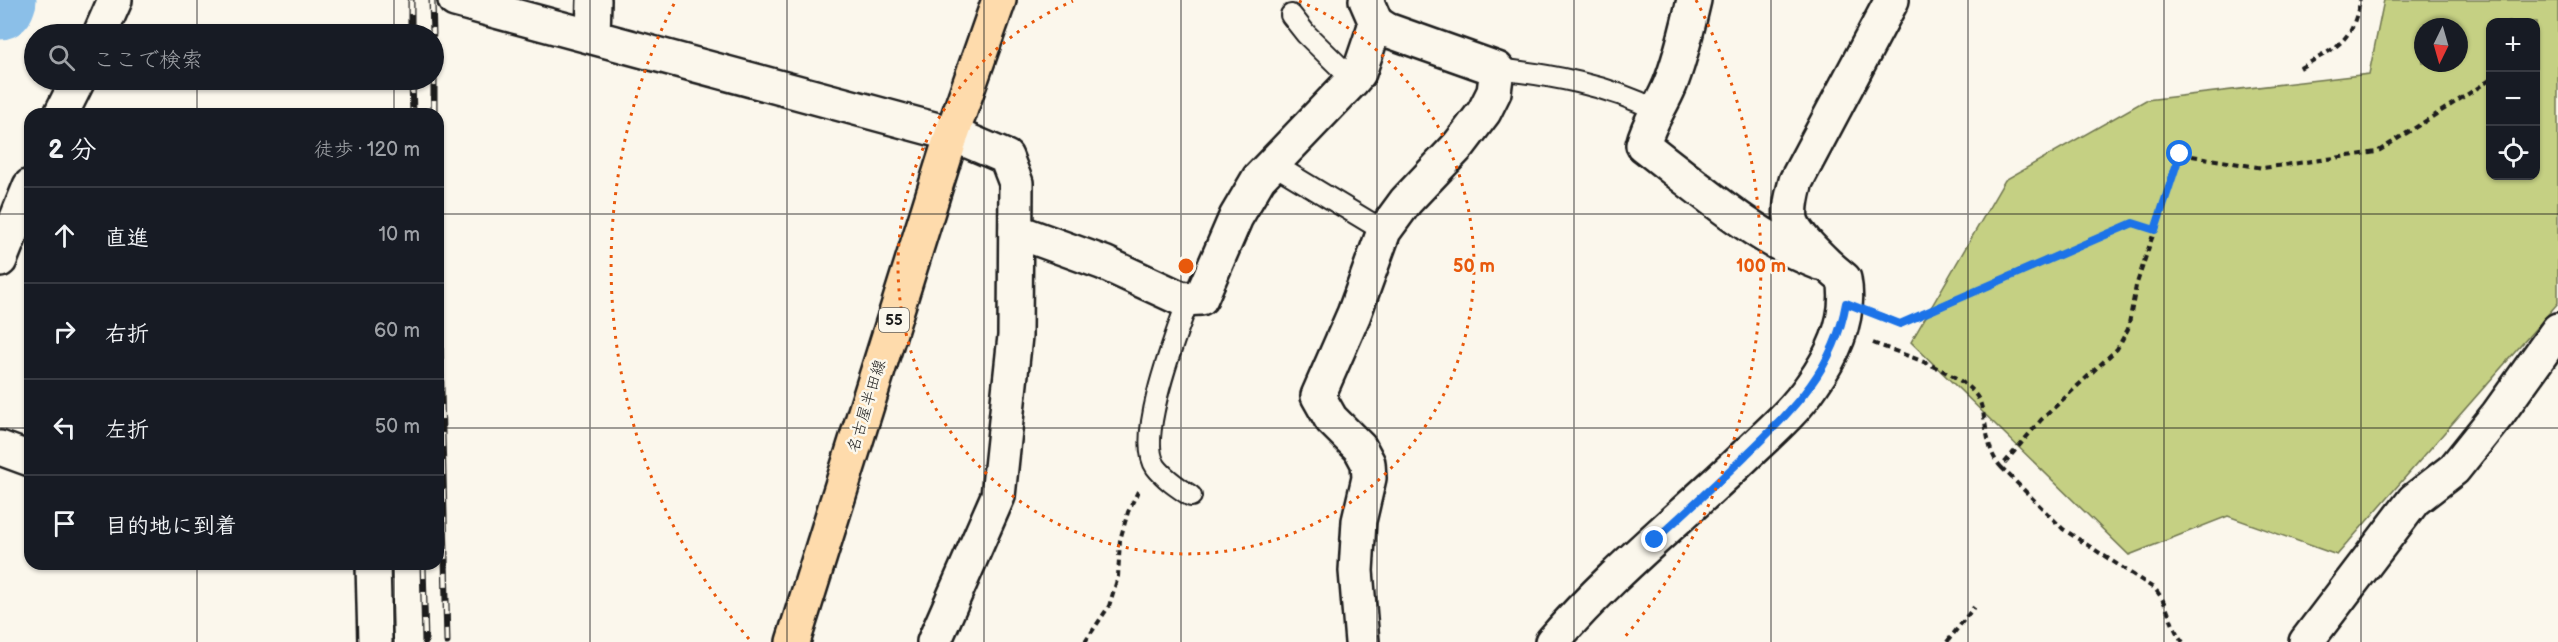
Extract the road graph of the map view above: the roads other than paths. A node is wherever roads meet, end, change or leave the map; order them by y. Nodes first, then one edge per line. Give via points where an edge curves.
1 (115, 0) edge
2 (455, 0) edge
3 (594, 0) edge
4 (999, 0) edge
5 (1694, 0) edge
6 (1892, 0) edge
7 (1371, 11) edge
8 (1291, 15) dead end
9 (104, 24) edge
10 (593, 36) junction
11 (1497, 69) junction
12 (1353, 80) junction
13 (73, 90) edge
14 (64, 108) edge
15 (1656, 110) junction
16 (952, 134) junction
17 (1275, 162) junction
18 (24, 201) edge
19 (1016, 231) junction
20 (1384, 231) junction
21 (0, 260) edge
22 (1825, 264) junction
23 (1189, 298) junction
24 (2558, 330) edge
25 (0, 448) edge
26 (24, 457) edge
27 (1191, 496) dead end
28 (373, 570) edge
29 (375, 642) edge
30 (793, 642) edge
31 (934, 642) edge
32 (1362, 642) edge
33 (1552, 642) edge
34 (2307, 642) edge

1 - 9 street
2 - 10 street
3 - 10 street
4 - 16 main road, 名古屋半田線 / 55
5 - 15 street via 1681,56
6 - 22 street via 1796,181 1791,220
7 - 11 street via 1387,30
7 - 12 street via 1359,73
8 - 12 lane
10 - 16 street
11 - 15 lane via 1574,82 1636,99
11 - 20 street via 1494,92 1484,112
12 - 17 street
13 - 14 street
15 - 22 street via 1643,145 1731,213 1793,253
16 - 19 street via 1006,157 1016,183
16 - 30 main road, 名古屋半田線 / 55
17 - 20 lane
17 - 23 street via 1259,178 1236,217 1201,298
18 - 21 street
19 - 23 street via 1104,263 1182,299
19 - 31 street via 1015,336 998,496
20 - 32 street via 1318,396 1331,419 1360,448 1368,463 1356,572
22 - 33 street via 1844,279 1843,318 1813,385 1790,413 1710,490 1582,607
23 - 27 lane via 1167,361 1149,440 1155,465
24 - 34 street via 2454,469 2414,500
25 - 26 street
28 - 29 street

